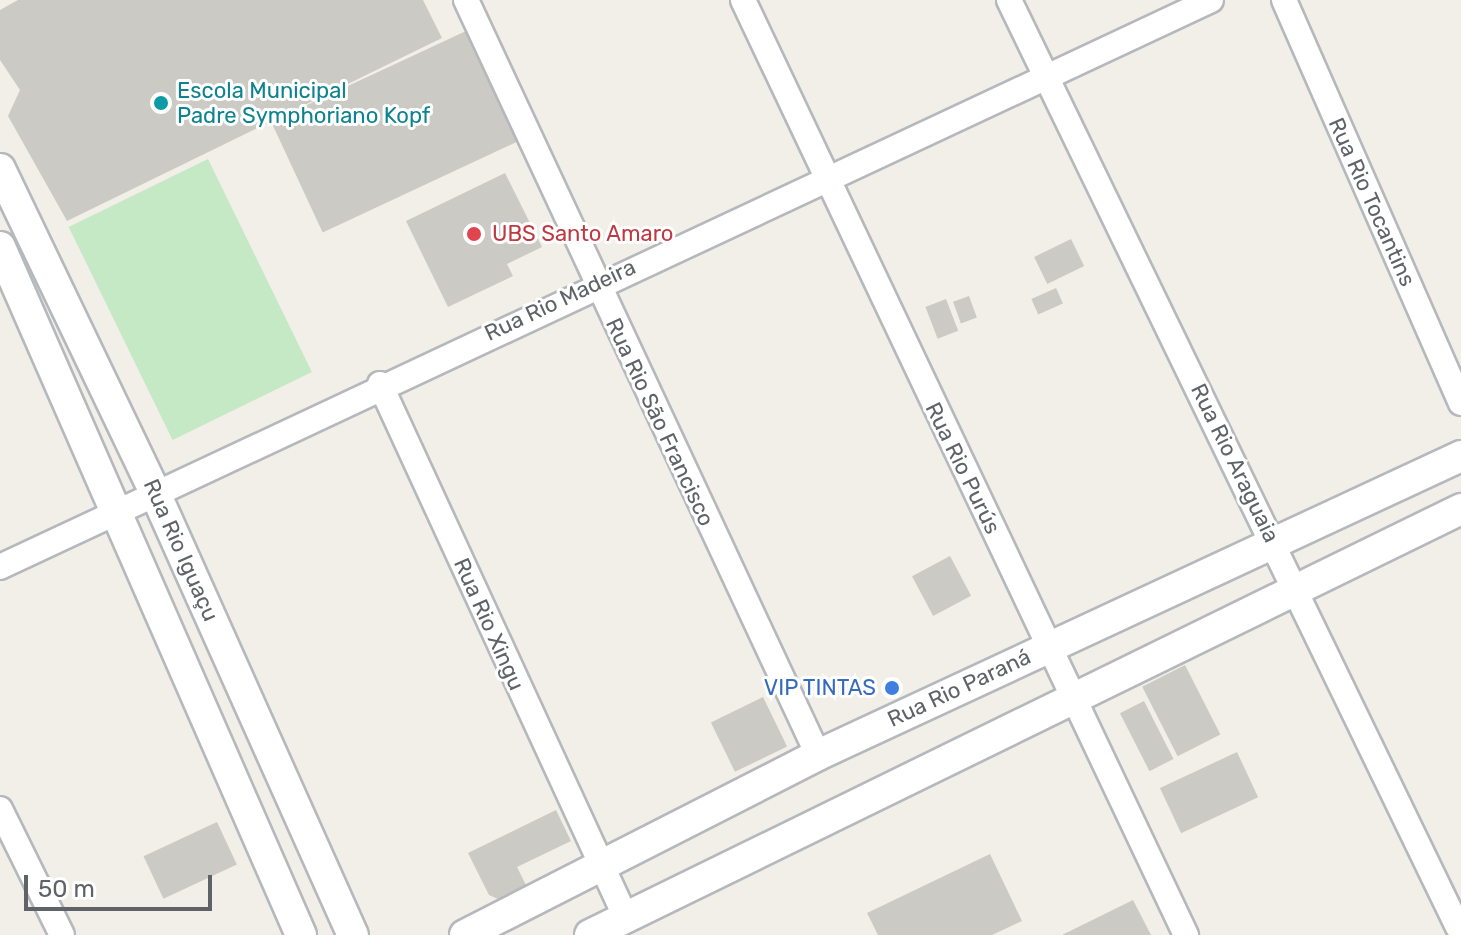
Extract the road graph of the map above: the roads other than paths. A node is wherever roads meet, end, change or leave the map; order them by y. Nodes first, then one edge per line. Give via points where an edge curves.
1 (466, 0) edge
2 (743, 0) edge
3 (1009, 0) edge
4 (1211, 0) edge
5 (1284, 0) edge
6 (1046, 78) junction
7 (0, 169) edge
8 (827, 182) junction
9 (0, 247) edge
10 (595, 283) junction
11 (380, 384) junction
12 (1461, 403) edge
13 (1461, 456) edge
14 (156, 495) junction
15 (1461, 509) edge
16 (118, 512) junction
17 (1273, 539) junction
18 (0, 567) edge
19 (1297, 594) junction
20 (1049, 646) junction
21 (1073, 699) junction
22 (818, 755) junction
23 (0, 809) edge
24 (598, 865) junction
25 (626, 918) junction
26 (1458, 927) dead end
27 (62, 935) edge
28 (301, 935) edge
29 (353, 935) edge
30 (465, 935) edge
31 (590, 935) edge
32 (1186, 935) edge

1 - 10 street, Rua Rio São Francisco
2 - 8 street, Rua Rio Purús
3 - 6 street, Rua Rio Araguaia
4 - 6 street, Rua Rio Madeira
5 - 12 street, Rua Rio Tocantins
6 - 8 street, Rua Rio Madeira
6 - 17 street, Rua Rio Araguaia
7 - 14 street, Rua Rio Iguaçu
8 - 10 street, Rua Rio Madeira
8 - 20 street, Rua Rio Purús
9 - 16 street, Rua Rio Iguaçu
10 - 11 street, Rua Rio Madeira
10 - 22 street, Rua Rio São Francisco
11 - 14 street, Rua Rio Madeira
11 - 24 street, Rua Rio Xingu
13 - 17 street, Rua Rio Paraná
14 - 16 street, Rua Rio Madeira
14 - 29 street, Rua Rio Iguaçu
15 - 19 street
16 - 18 street, Rua Rio Madeira
16 - 28 street, Rua Rio Iguaçu
17 - 19 street, Rua Rio Araguaia
17 - 20 street, Rua Rio Paraná
19 - 21 street
19 - 26 street, Rua Rio Araguaia
20 - 21 street, Rua Rio Purús
20 - 22 street, Rua Rio Paraná
21 - 25 street
21 - 32 street, Rua Rio Purús
22 - 24 street, Rua Rio Paraná
23 - 27 street
24 - 25 street, Rua Rio Xingu
24 - 30 street, Rua Rio Paraná
25 - 31 street

